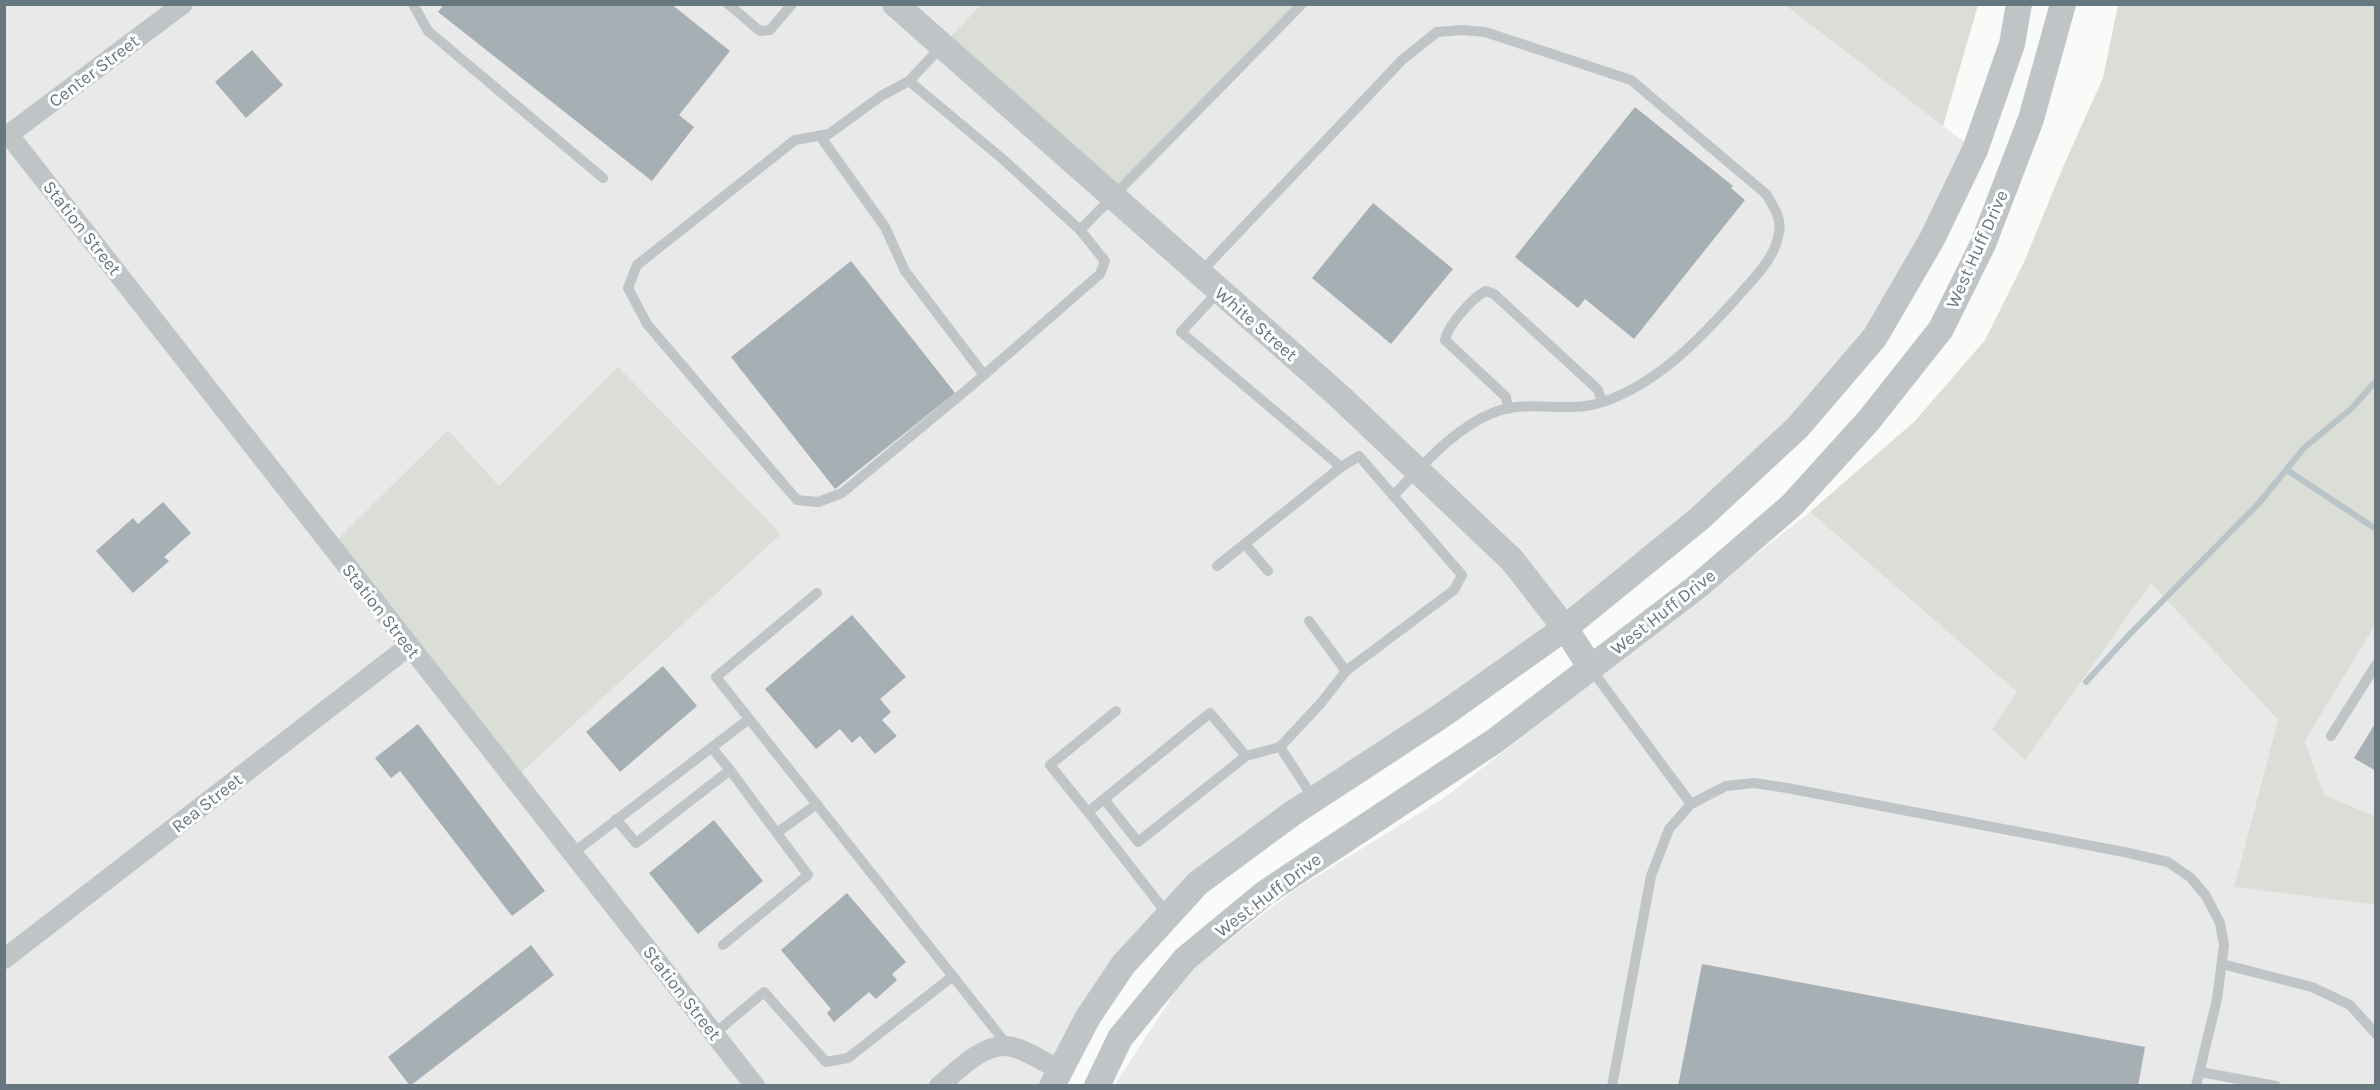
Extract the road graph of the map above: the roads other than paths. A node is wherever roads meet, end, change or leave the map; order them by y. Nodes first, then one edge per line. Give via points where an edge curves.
1 (183, 4) edge
2 (413, 4) edge
3 (729, 4) edge
4 (895, 4) edge
5 (1302, 4) edge
6 (2019, 4) edge
7 (2063, 4) edge
8 (792, 5) edge
9 (942, 46) junction
10 (909, 81) junction
11 (7, 136) edge
12 (820, 136) junction
13 (603, 178) dead end
14 (1113, 197) junction
15 (1080, 230) junction
16 (1200, 274) junction
17 (1219, 291) junction
18 (984, 375) junction
19 (1602, 402) junction
20 (1508, 409) junction
21 (1341, 467) junction
22 (1418, 471) junction
23 (1393, 496) junction
24 (1245, 544) junction
25 (1217, 566) dead end
26 (1268, 571) dead end
27 (817, 593) dead end
28 (1309, 621) dead end
29 (1565, 628) junction
30 (409, 646) junction
31 (2376, 665) edge
32 (1591, 669) junction
33 (1346, 671) junction
34 (1116, 711) dead end
35 (749, 718) junction
36 (2331, 736) dead end
37 (1280, 747) junction
38 (712, 748) junction
39 (1246, 756) junction
40 (730, 770) junction
41 (1104, 799) junction
42 (1314, 799) junction
43 (817, 804) junction
44 (1691, 804) junction
45 (1088, 812) junction
46 (616, 819) junction
47 (777, 832) junction
48 (573, 853) junction
49 (1168, 915) junction
50 (723, 945) dead end
51 (4, 958) edge
52 (2222, 964) junction
53 (953, 976) junction
54 (714, 1034) junction
55 (2376, 1034) edge
56 (1008, 1046) junction
57 (2200, 1072) junction
58 (1055, 1078) edge
59 (755, 1086) edge
60 (939, 1086) edge
61 (1097, 1086) edge
62 (1612, 1086) edge
63 (2196, 1086) edge
64 (2276, 1086) edge

1 - 11 street, Center Street
2 - 13 lane via 428,31
3 - 8 lane via 760,31 770,30
4 - 9 street, White Street
5 - 14 lane
6 - 29 street via 2012,44 1976,150 1932,239 1875,338 1798,427 1699,519
7 - 32 street, West Huff Drive via 2031,119 1983,244 1941,329 1869,420 1792,505 1698,586
9 - 10 lane
9 - 14 street, White Street
10 - 12 lane via 829,134
10 - 15 lane
11 - 30 street, Station Street
12 - 18 lane via 885,227 905,271
12 - 18 lane via 795,140 637,265 628,288 647,324 797,500 818,502 842,493
14 - 15 lane
14 - 16 street, White Street
15 - 18 lane via 1105,261 1100,274
16 - 17 street, White Street
16 - 19 lane via 1422,43 1437,33 1462,30 1508,38 1631,80 1766,194 1779,219 1774,250 1713,325 1661,370
17 - 21 lane via 1181,332
17 - 22 street, White Street
19 - 20 lane
19 - 20 lane via 1594,386 1494,294 1486,291 1447,331 1445,340 1506,397
20 - 22 lane via 1477,422 1450,440
21 - 23 lane via 1359,456
21 - 24 lane
22 - 23 lane
22 - 29 street, White Street via 1512,560
23 - 33 lane via 1462,575 1454,590
24 - 25 lane
24 - 26 lane
27 - 35 lane via 716,676
28 - 33 lane
29 - 32 street, White Street
29 - 42 street
30 - 48 street, Station Street
30 - 51 street, Rea Street
31 - 36 lane
32 - 44 lane
32 - 61 street, West Huff Drive via 1496,740 1265,893 1185,959 1120,1038
33 - 37 lane
34 - 45 lane via 1050,765
35 - 38 lane
35 - 43 lane
37 - 39 lane
37 - 42 lane
38 - 40 lane
38 - 46 lane
39 - 41 lane via 1210,713
39 - 41 lane via 1138,842
40 - 46 lane via 636,843
40 - 47 lane
41 - 45 lane
42 - 49 street via 1198,883
43 - 47 lane
43 - 53 lane
44 - 52 lane via 1726,786 1754,783 2168,862 2191,878 2206,896 2220,924
44 - 62 lane via 1669,829 1651,876
45 - 49 lane
46 - 48 lane
47 - 50 lane via 808,875
48 - 54 street, Station Street
49 - 58 street via 1123,965 1088,1017
52 - 55 lane via 2312,987 2350,1005
52 - 57 lane
53 - 54 lane via 848,1058 826,1062 764,992
53 - 56 lane
54 - 59 street, Station Street
56 - 58 street
56 - 60 street via 982,1053
57 - 63 lane
57 - 64 lane

